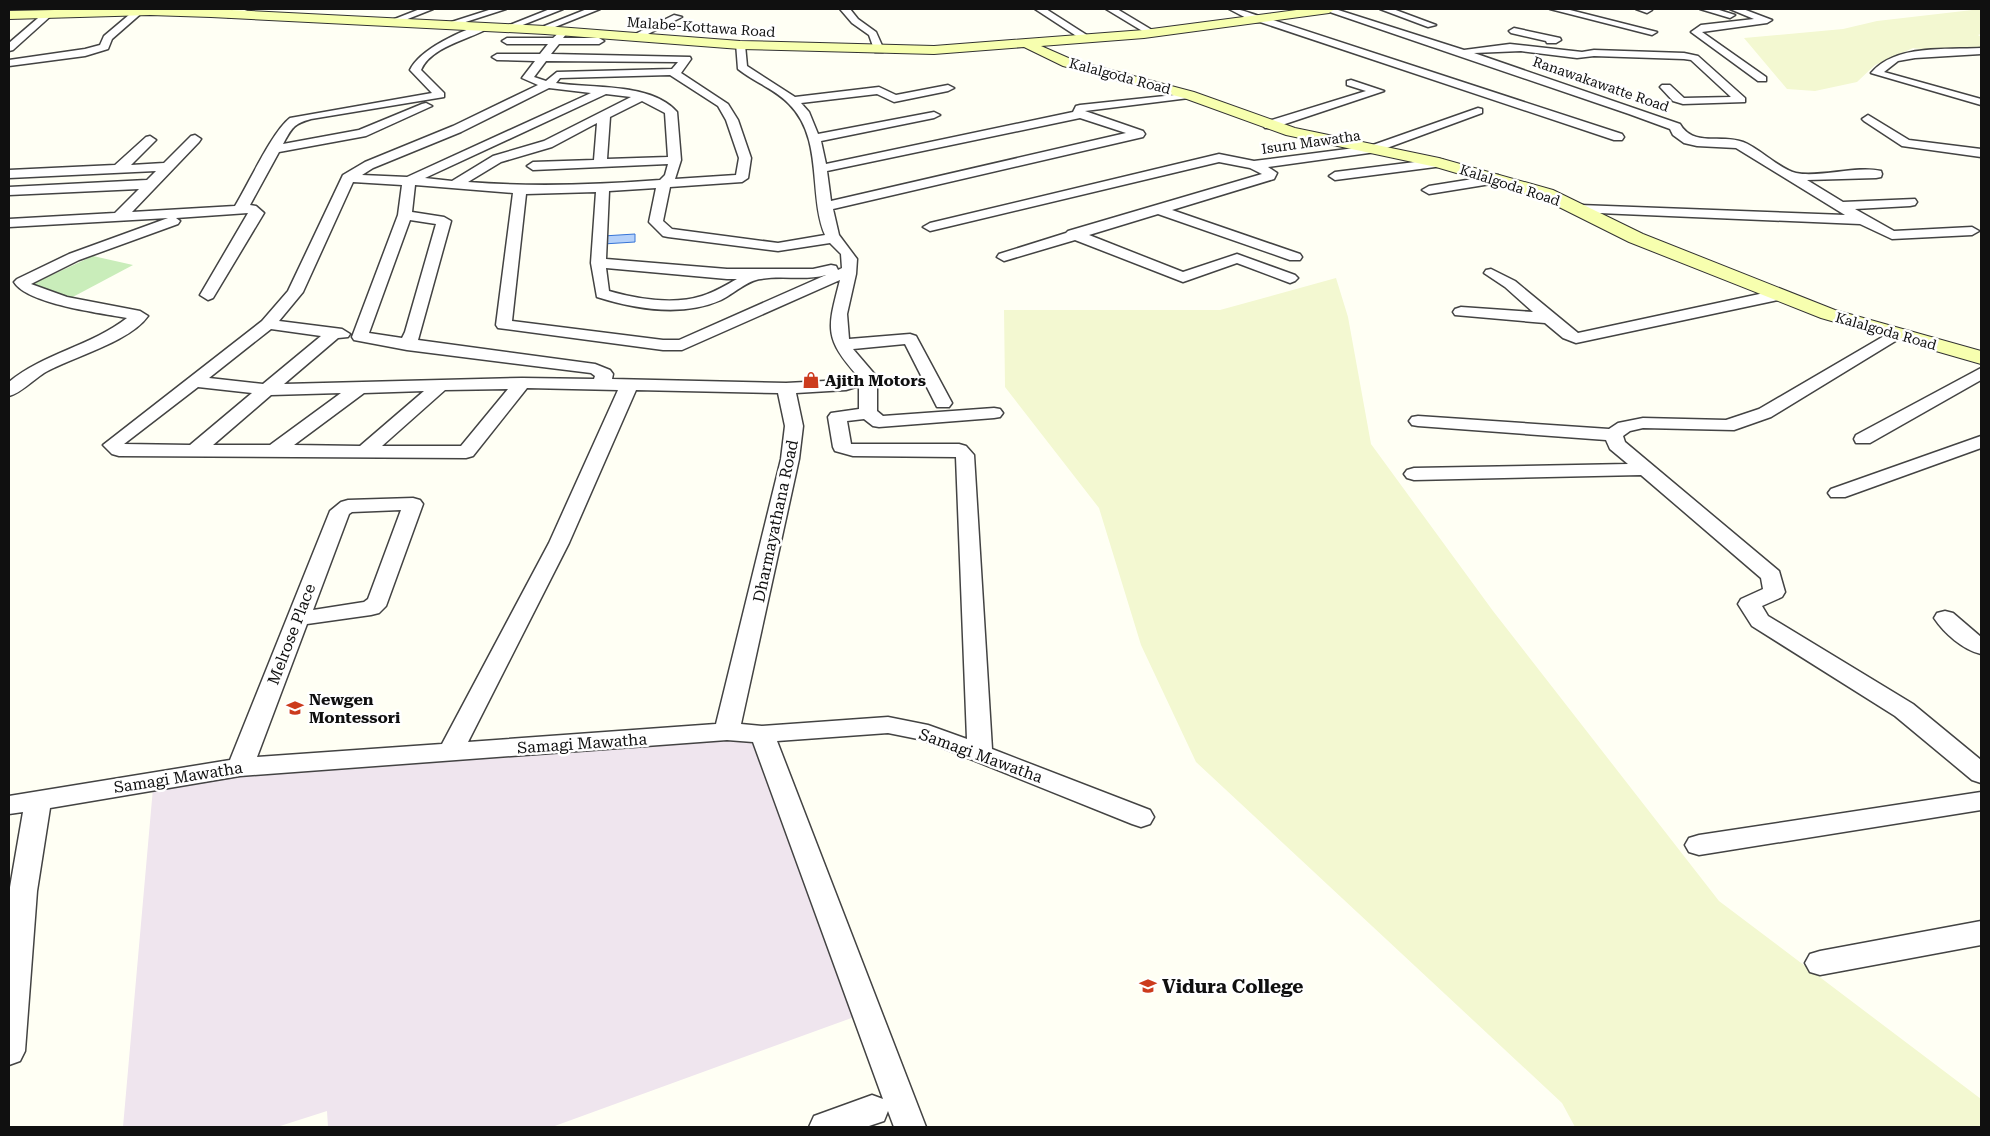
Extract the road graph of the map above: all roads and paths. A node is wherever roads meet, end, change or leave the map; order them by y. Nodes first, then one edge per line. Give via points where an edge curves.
1 (245, 9) edge
2 (428, 9) edge
3 (501, 9) edge
4 (558, 9) edge
5 (595, 9) edge
6 (845, 9) edge
7 (1040, 9) edge
8 (1110, 9) edge
9 (1234, 9) edge
10 (1288, 9) edge
11 (1323, 9) edge
12 (1385, 9) edge
13 (1555, 9) edge
14 (1599, 9) edge
15 (1705, 9) edge
16 (147, 10) edge
17 (170, 10) edge
18 (224, 12) edge
19 (1733, 12) edge
20 (48, 14) junction
21 (1300, 14) junction
22 (9, 16) edge
23 (677, 17) dead end
24 (1259, 20) junction
25 (1649, 20) dead end
26 (392, 22) junction
27 (447, 25) junction
28 (1431, 25) dead end
29 (484, 27) junction
30 (540, 30) junction
31 (1514, 31) dead end
32 (1652, 32) dead end
33 (1152, 33) junction
34 (559, 37) junction
35 (634, 37) junction
36 (1088, 39) junction
37 (599, 42) dead end
38 (504, 44) junction
39 (1027, 44) junction
40 (740, 45) junction
41 (9, 48) edge
42 (879, 50) junction
43 (1554, 50) junction
44 (1981, 51) edge
45 (1459, 52) junction
46 (542, 57) junction
47 (9, 63) edge
48 (676, 72) junction
49 (1762, 79) dead end
50 (1351, 83) dead end
51 (549, 84) junction
52 (1666, 87) dead end
53 (948, 88) dead end
54 (606, 90) junction
55 (440, 95) junction
56 (642, 96) junction
57 (1189, 96) junction
58 (793, 101) junction
59 (1981, 102) edge
60 (1478, 111) dead end
61 (1640, 113) junction
62 (604, 114) junction
63 (1081, 114) junction
64 (934, 115) dead end
65 (1868, 119) dead end
66 (1606, 123) dead end
67 (1269, 126) junction
68 (1676, 127) junction
69 (1695, 128) dead end
70 (1618, 137) dead end
71 (1946, 137) dead end
72 (813, 138) junction
73 (195, 139) dead end
74 (150, 140) dead end
75 (1981, 142) edge
76 (1372, 148) junction
77 (272, 150) junction
78 (1981, 154) edge
79 (675, 160) junction
80 (600, 162) junction
81 (1438, 163) junction
82 (1254, 165) junction
83 (533, 166) dead end
84 (168, 167) junction
85 (119, 169) junction
86 (820, 169) junction
87 (9, 174) edge
88 (1876, 174) dead end
89 (1335, 176) dead end
90 (1795, 177) junction
91 (348, 178) junction
92 (1498, 179) junction
93 (409, 181) junction
94 (664, 183) junction
95 (151, 184) junction
96 (452, 186) junction
97 (603, 188) junction
98 (520, 190) junction
99 (1428, 190) dead end
100 (9, 191) edge
101 (160, 201) dead end
102 (1910, 202) dead end
103 (133, 203) junction
104 (1841, 206) junction
105 (824, 207) junction
106 (9, 209) edge
107 (1580, 209) junction
108 (240, 210) junction
109 (1159, 210) junction
110 (192, 214) junction
111 (405, 215) junction
112 (119, 217) junction
113 (1863, 220) junction
114 (9, 223) edge
115 (930, 228) dead end
116 (1972, 231) dead end
117 (1073, 234) junction
118 (832, 238) junction
119 (1004, 257) dead end
120 (1295, 257) dead end
121 (598, 264) junction
122 (849, 267) junction
123 (1491, 273) dead end
124 (755, 275) junction
125 (1290, 278) dead end
126 (15, 283) edge
127 (208, 295) dead end
128 (1778, 295) junction
129 (1461, 312) dead end
130 (1549, 318) junction
131 (268, 324) junction
132 (335, 333) junction
133 (1896, 334) junction
134 (360, 337) junction
135 (407, 345) junction
136 (842, 345) junction
137 (1981, 358) edge
138 (1981, 373) edge
139 (868, 377) junction
140 (194, 381) junction
141 (522, 383) junction
142 (441, 384) junction
143 (602, 384) junction
144 (362, 386) junction
145 (629, 386) junction
146 (786, 388) junction
147 (267, 390) junction
148 (9, 391) edge
149 (943, 403) dead end
150 (868, 413) junction
151 (994, 413) dead end
152 (1418, 421) dead end
153 (1613, 435) junction
154 (1863, 439) dead end
155 (1981, 442) edge
156 (194, 451) junction
157 (274, 452) junction
158 (364, 452) junction
159 (1646, 469) junction
160 (1414, 474) dead end
161 (1838, 493) dead end
162 (1945, 618) dead end
163 (296, 619) junction
164 (1981, 647) edge
165 (727, 732) junction
166 (762, 734) junction
167 (450, 752) junction
168 (980, 752) junction
169 (240, 767) junction
170 (1981, 774) edge
171 (38, 800) junction
172 (1981, 801) edge
173 (9, 805) edge
174 (1141, 817) dead end
175 (1699, 845) dead end
176 (1981, 933) edge
177 (1820, 963) dead end
178 (9, 1051) edge
179 (872, 1110) dead end
180 (826, 1127) edge
181 (910, 1127) edge

1 - 18 street
2 - 26 street
3 - 27 street
4 - 38 street
5 - 30 street
6 - 42 street via 873,34
7 - 36 street
8 - 33 street
9 - 24 street
10 - 21 street
11 - 21 main road, Malabe-Kottawa Road
11 - 45 street, Ranawakawatte Road
12 - 28 street
13 - 32 street
14 - 25 street
15 - 19 street
16 - 17 main road, Malabe-Kottawa Road
16 - 20 main road, Malabe-Kottawa Road
16 - 47 street via 108,38 104,47 97,51
17 - 18 main road, Malabe-Kottawa Road
18 - 26 main road, Malabe-Kottawa Road
19 - 49 street via 1767,20 1701,28 1696,32
20 - 22 main road, Malabe-Kottawa Road
20 - 41 street
21 - 24 main road, Malabe-Kottawa Road
23 - 35 street
24 - 33 main road, Malabe-Kottawa Road
24 - 70 street
26 - 27 main road, Malabe-Kottawa Road
27 - 29 main road, Malabe-Kottawa Road
29 - 38 main road, Malabe-Kottawa Road
29 - 55 street via 445,45 416,65 415,70
30 - 34 main road, Malabe-Kottawa Road
30 - 38 main road, Malabe-Kottawa Road via 526,29
31 - 43 street via 1553,38 1556,40 1546,44
33 - 36 main road, Malabe-Kottawa Road
34 - 35 main road, Malabe-Kottawa Road
34 - 37 street
34 - 38 street
34 - 46 street
35 - 40 main road, Malabe-Kottawa Road
36 - 39 main road, Malabe-Kottawa Road
38 - 46 street
39 - 42 main road, Malabe-Kottawa Road
39 - 57 main road, Kalalgoda Road via 1068,63
40 - 42 main road, Malabe-Kottawa Road
40 - 58 street via 742,68
43 - 45 street via 1485,48
43 - 52 street via 1579,60 1594,53 1694,58 1741,100 1683,101
44 - 59 street via 1916,55 1895,60 1876,73
45 - 61 street, Ranawakawatte Road via 1475,63
46 - 48 street via 686,59
46 - 51 street via 527,78
48 - 51 street via 557,75
48 - 94 street via 722,104 732,120 745,158 742,178
50 - 67 street via 1378,91
51 - 54 street
51 - 91 street via 457,129 369,165
53 - 58 street via 894,99 879,90
54 - 56 street
54 - 93 street
55 - 77 street via 433,103 362,134
55 - 77 street via 294,120
56 - 62 street
56 - 79 street via 658,101 671,112
57 - 63 street via 1080,108 1078,112
57 - 67 main road, Kalalgoda Road
58 - 72 street via 806,117
60 - 76 street, Isuru Mawatha
61 - 66 street
61 - 68 street, Ranawakawatte Road
62 - 80 street
62 - 96 street via 548,144 497,159
63 - 86 street
63 - 105 street via 1139,134
64 - 72 street
65 - 78 street via 1906,142
67 - 76 main road, Kalalgoda Road
68 - 69 street
68 - 90 street, Ranawakawatte Road via 1677,132 1688,140 1740,145
71 - 75 street
72 - 86 street
73 - 84 street
74 - 85 street
76 - 81 main road, Kalalgoda Road
76 - 82 street, Isuru Mawatha
77 - 108 street
79 - 80 street
79 - 94 street via 671,176
80 - 83 street
81 - 89 street
81 - 92 main road, Kalalgoda Road
82 - 109 street via 1271,173
82 - 115 street via 1219,158
84 - 85 street
84 - 95 street
85 - 87 street
86 - 105 street
88 - 90 street
90 - 104 street, Ranawakawatte Road
91 - 93 street
91 - 131 street via 295,292
92 - 99 street
92 - 107 main road, Kalalgoda Road via 1547,194
93 - 96 street
93 - 111 street
94 - 97 street
94 - 118 street via 656,222 668,232 771,246
95 - 100 street
95 - 103 street
96 - 98 street
97 - 98 street
97 - 121 street
98 - 122 street via 504,324 682,345
101 - 103 street
102 - 104 street
103 - 106 street
103 - 112 street
104 - 113 street, Ranawakawatte Road
105 - 118 street
107 - 113 street
107 - 128 main road, Kalalgoda Road via 1636,238
108 - 110 street
108 - 127 street via 251,209 257,213
109 - 117 street
109 - 120 street
110 - 112 street
110 - 126 street via 74,257
111 - 134 street
111 - 135 street via 444,221
112 - 114 street
113 - 116 street, Ranawakawatte Road via 1892,235
117 - 119 street
117 - 125 street via 1183,277 1237,258
118 - 122 street via 848,251
121 - 124 street
121 - 124 street via 602,294 668,304 703,301
122 - 124 street via 814,274
122 - 136 street via 848,285 837,321
123 - 130 street via 1510,284
126 - 148 street via 63,301 140,316 125,329 38,370
128 - 130 street via 1576,338
128 - 133 main road, Kalalgoda Road
129 - 130 street
131 - 132 street
131 - 140 street
132 - 134 street
132 - 147 street
133 - 137 main road, Kalalgoda Road
133 - 153 street via 1765,413 1746,420 1728,426 1624,426
134 - 135 street
135 - 143 street via 595,369 604,374
136 - 139 street
136 - 149 street via 910,339
138 - 154 street
139 - 146 street via 846,385
139 - 150 street
140 - 147 street
140 - 156 street via 112,445 119,450
141 - 142 street
141 - 143 street
141 - 158 street via 466,452
142 - 144 street
142 - 158 street
143 - 145 street
144 - 147 street
144 - 157 street
145 - 146 street
145 - 167 street via 559,543
146 - 165 street, Dharmayathana Road via 794,426 790,459
147 - 156 street
150 - 151 street via 879,422
150 - 168 street via 838,417 842,447 853,450 959,450 965,455
152 - 153 street
153 - 159 street via 1617,446
155 - 161 street
156 - 157 street
157 - 158 street
159 - 160 street
159 - 170 street via 1771,576 1774,592 1750,604 1760,621 1904,710
162 - 164 street
163 - 163 street, Melrose Place via 340,511 348,506 413,504 378,600 371,608
163 - 169 street, Melrose Place
165 - 166 street, Samagi Mawatha
165 - 167 street, Samagi Mawatha
166 - 168 street, Samagi Mawatha via 888,725 928,733
166 - 181 street
167 - 169 street, Samagi Mawatha
168 - 174 street, Samagi Mawatha
169 - 171 street, Samagi Mawatha
171 - 173 street, Samagi Mawatha
171 - 178 street via 23,891
172 - 175 street
176 - 177 street
179 - 180 street

